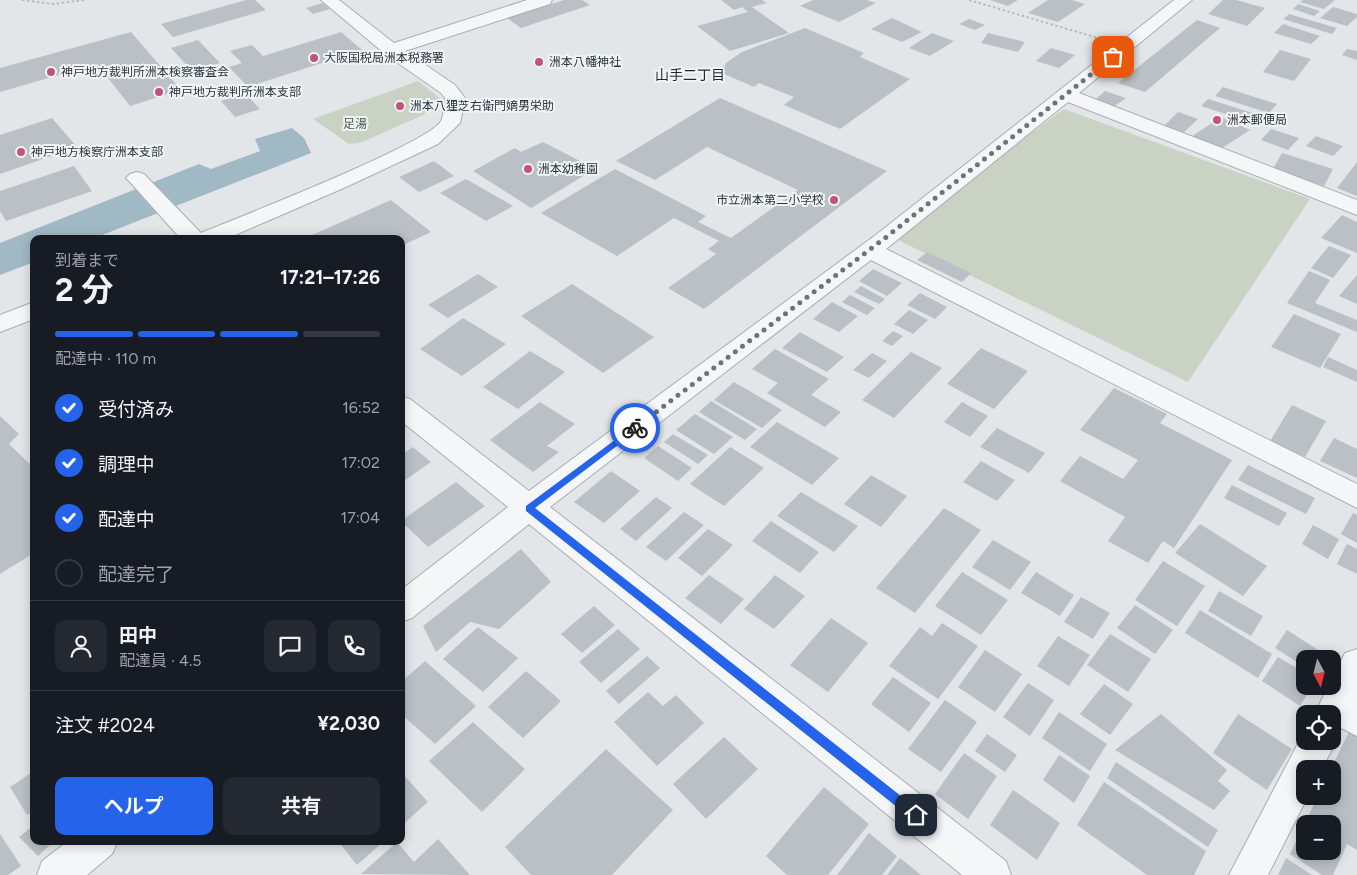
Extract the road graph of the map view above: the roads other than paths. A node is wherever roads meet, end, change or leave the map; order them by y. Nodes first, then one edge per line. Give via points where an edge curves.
1 (329, 0) edge
2 (544, 0) edge
3 (1184, 0) edge
4 (391, 50) junction
5 (1067, 95) junction
6 (137, 178) dead end
7 (1357, 208) edge
8 (190, 235) edge
9 (216, 235) edge
10 (868, 250) junction
11 (30, 312) edge
12 (0, 324) edge
13 (405, 409) edge
14 (1357, 497) edge
15 (529, 508) junction
16 (405, 605) edge
17 (1357, 664) edge
18 (1342, 713) edge
19 (1313, 750) edge
20 (94, 845) edge
21 (56, 875) edge
22 (992, 875) edge
23 (1248, 875) edge

1 - 4 street
2 - 4 street
3 - 5 street
4 - 9 street via 448,89 455,98 450,123 431,140
5 - 7 street
5 - 10 street
6 - 8 street
10 - 14 street
10 - 15 street
11 - 12 street
13 - 15 street
15 - 16 street
15 - 22 street
17 - 18 street
19 - 23 street
20 - 21 street

